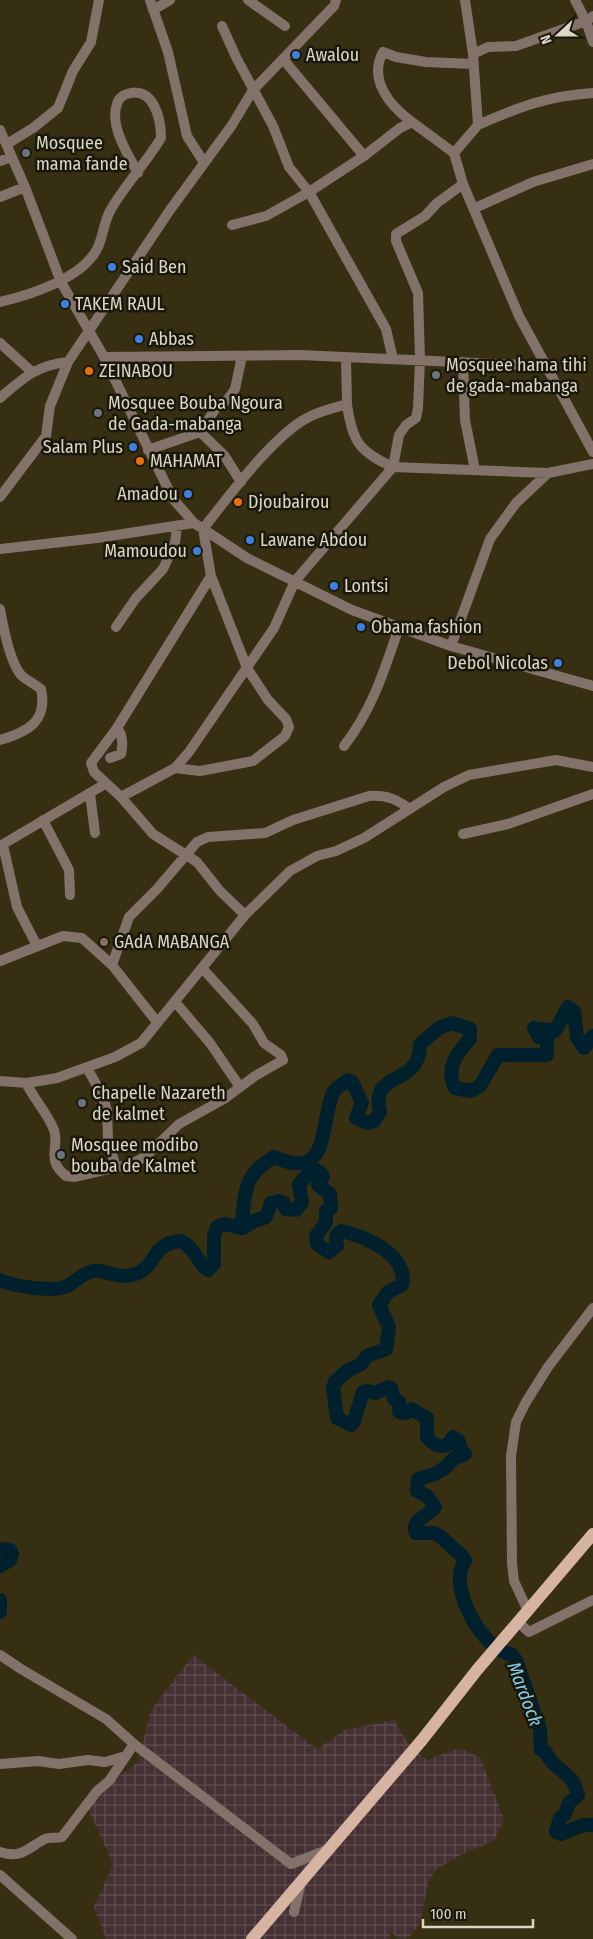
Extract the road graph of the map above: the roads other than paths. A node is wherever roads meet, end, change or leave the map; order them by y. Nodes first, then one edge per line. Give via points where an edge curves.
1 (99, 0) edge
2 (170, 0) edge
3 (248, 0) edge
4 (336, 0) edge
5 (465, 0) edge
6 (575, 0) edge
7 (151, 5) edge
8 (589, 18) edge
9 (222, 26) dead end
10 (285, 26) dead end
11 (593, 42) edge
12 (284, 59) junction
13 (473, 59) junction
14 (253, 90) junction
15 (593, 93) edge
16 (412, 122) junction
17 (478, 125) junction
18 (0, 130) edge
19 (7, 144) junction
20 (454, 153) junction
21 (364, 156) junction
22 (12, 157) junction
23 (0, 161) edge
24 (203, 161) junction
25 (593, 164) edge
26 (138, 172) junction
27 (463, 184) junction
28 (25, 187) junction
29 (309, 192) junction
30 (0, 197) edge
31 (475, 208) junction
32 (232, 225) dead end
33 (61, 282) junction
34 (0, 302) edge
35 (90, 331) junction
36 (0, 343) edge
37 (242, 356) junction
38 (104, 357) junction
39 (346, 358) junction
40 (393, 359) junction
41 (420, 360) junction
42 (68, 362) junction
43 (463, 362) junction
44 (546, 366) junction
45 (32, 372) junction
46 (0, 398) edge
47 (347, 404) junction
48 (200, 432) junction
49 (148, 450) junction
50 (593, 452) edge
51 (593, 464) edge
52 (393, 467) junction
53 (475, 470) junction
54 (548, 473) junction
55 (240, 482) junction
56 (0, 498) edge
57 (198, 526) junction
58 (177, 527) junction
59 (0, 549) edge
60 (211, 576) junction
61 (295, 581) junction
62 (0, 609) edge
63 (116, 627) dead end
64 (399, 627) junction
65 (2, 632) edge
66 (451, 646) junction
67 (247, 668) junction
68 (593, 686) edge
69 (117, 728) junction
70 (0, 740) edge
71 (344, 746) dead end
72 (110, 758) dead end
73 (593, 767) edge
74 (174, 768) junction
75 (105, 784) junction
76 (90, 794) junction
77 (593, 794) edge
78 (121, 797) junction
79 (410, 809) junction
80 (43, 820) junction
81 (95, 833) dead end
82 (464, 834) dead end
83 (1, 845) edge
84 (187, 854) junction
85 (70, 895) dead end
86 (245, 915) junction
87 (37, 946) junction
88 (0, 962) edge
89 (112, 965) junction
90 (203, 969) junction
91 (176, 1003) junction
92 (157, 1022) junction
93 (87, 1068) junction
94 (0, 1081) edge
95 (26, 1083) junction
96 (240, 1086) junction
97 (116, 1168) junction
98 (593, 1308) edge
99 (593, 1534) edge
100 (593, 1600) edge
101 (528, 1610) junction
102 (515, 1625) junction
103 (0, 1654) edge
104 (134, 1744) junction
105 (126, 1756) junction
106 (0, 1764) edge
107 (327, 1850) junction
108 (0, 1852) edge
109 (0, 1875) edge
110 (302, 1879) junction
111 (294, 1912) dead end
112 (72, 1939) edge
113 (252, 1939) edge

1 - 19 street via 90,42 73,71 58,108
2 - 7 street
3 - 10 street
4 - 12 street
5 - 13 street
6 - 8 street
7 - 24 street via 176,84 187,136
8 - 11 street
8 - 13 street via 516,46 488,47
9 - 14 street
12 - 14 street
12 - 21 street
13 - 16 street via 426,62 383,52 378,75 382,90 395,109
13 - 17 street
14 - 24 street via 232,125
14 - 29 street via 290,167
15 - 17 street via 560,95
16 - 20 street
16 - 21 street
17 - 20 street
18 - 19 street
19 - 22 street
20 - 27 street
21 - 29 street
22 - 23 street
22 - 28 street
24 - 35 street
25 - 31 street via 533,182
26 - 26 street via 160,138 161,126 151,100 143,94 133,93 120,98 116,104 116,116 126,150
26 - 33 street via 110,211 98,249 85,264
27 - 31 street
27 - 41 street via 425,216 396,234 396,242 418,293
28 - 30 street
28 - 33 street
29 - 32 street via 266,216
29 - 40 street via 386,329
31 - 44 street via 519,316
33 - 34 street
33 - 35 street
35 - 38 street
35 - 42 street
36 - 45 street
37 - 38 street
37 - 39 street
37 - 48 street via 235,389 216,408
38 - 49 street
39 - 40 street
39 - 47 street
40 - 41 street
41 - 43 street
41 - 52 street via 416,418 399,435
42 - 45 street via 49,363
42 - 56 street via 50,406 46,436
43 - 44 street
43 - 53 street via 465,420
44 - 50 street
45 - 46 street
47 - 52 street via 351,429 360,446 373,458
47 - 55 street via 308,417 294,427
48 - 49 street
48 - 55 street via 224,455
49 - 57 street via 173,499
51 - 54 street
52 - 53 street
52 - 61 street
53 - 54 street
54 - 66 street via 516,504 490,539
55 - 57 street
57 - 58 street
57 - 60 street
57 - 61 street via 248,558
58 - 59 street
58 - 63 street via 163,569 136,598
60 - 67 street
60 - 69 street
61 - 64 street via 352,610
61 - 67 street via 274,628
62 - 65 street
64 - 66 street
64 - 71 street via 378,689 362,722
65 - 70 street via 18,671 41,689 44,703 41,714 30,727 18,735
66 - 68 street
67 - 74 street via 189,752
67 - 74 street via 268,700 286,719 289,727 285,736 253,761 200,771
69 - 72 street via 121,734 122,751
69 - 75 street via 90,763
73 - 79 street via 556,760 469,775
74 - 78 street
75 - 76 street
75 - 78 street
76 - 80 street
76 - 81 street
77 - 82 street via 508,824
78 - 84 street via 153,834
79 - 84 street via 396,798 370,796 293,820 264,833 208,837 197,842
79 - 86 street via 364,838 317,856 290,871
80 - 83 street
80 - 85 street via 69,870
83 - 87 street via 18,907
84 - 86 street
84 - 89 street via 129,917
86 - 90 street
87 - 88 street
87 - 89 street via 63,936 82,938
89 - 92 street
90 - 91 street
90 - 96 street via 253,1024 264,1043 284,1057
91 - 92 street
91 - 96 street
92 - 93 street via 141,1043
93 - 95 street via 57,1078
93 - 97 street via 105,1103 108,1138
94 - 95 street
95 - 97 street via 55,1131 53,1148 56,1164 62,1173 75,1177
96 - 97 street via 224,1099 179,1124 145,1157
98 - 101 street via 548,1367 516,1422 510,1456 512,1563 514,1581
99 - 101 main road
100 - 102 street via 529,1632
101 - 102 main road
102 - 107 main road
103 - 104 street via 106,1719
104 - 105 street
104 - 107 street via 291,1864
105 - 106 street via 105,1762
105 - 108 street via 62,1837 44,1838 22,1854
107 - 110 main road
109 - 112 street
110 - 111 street
110 - 113 main road

